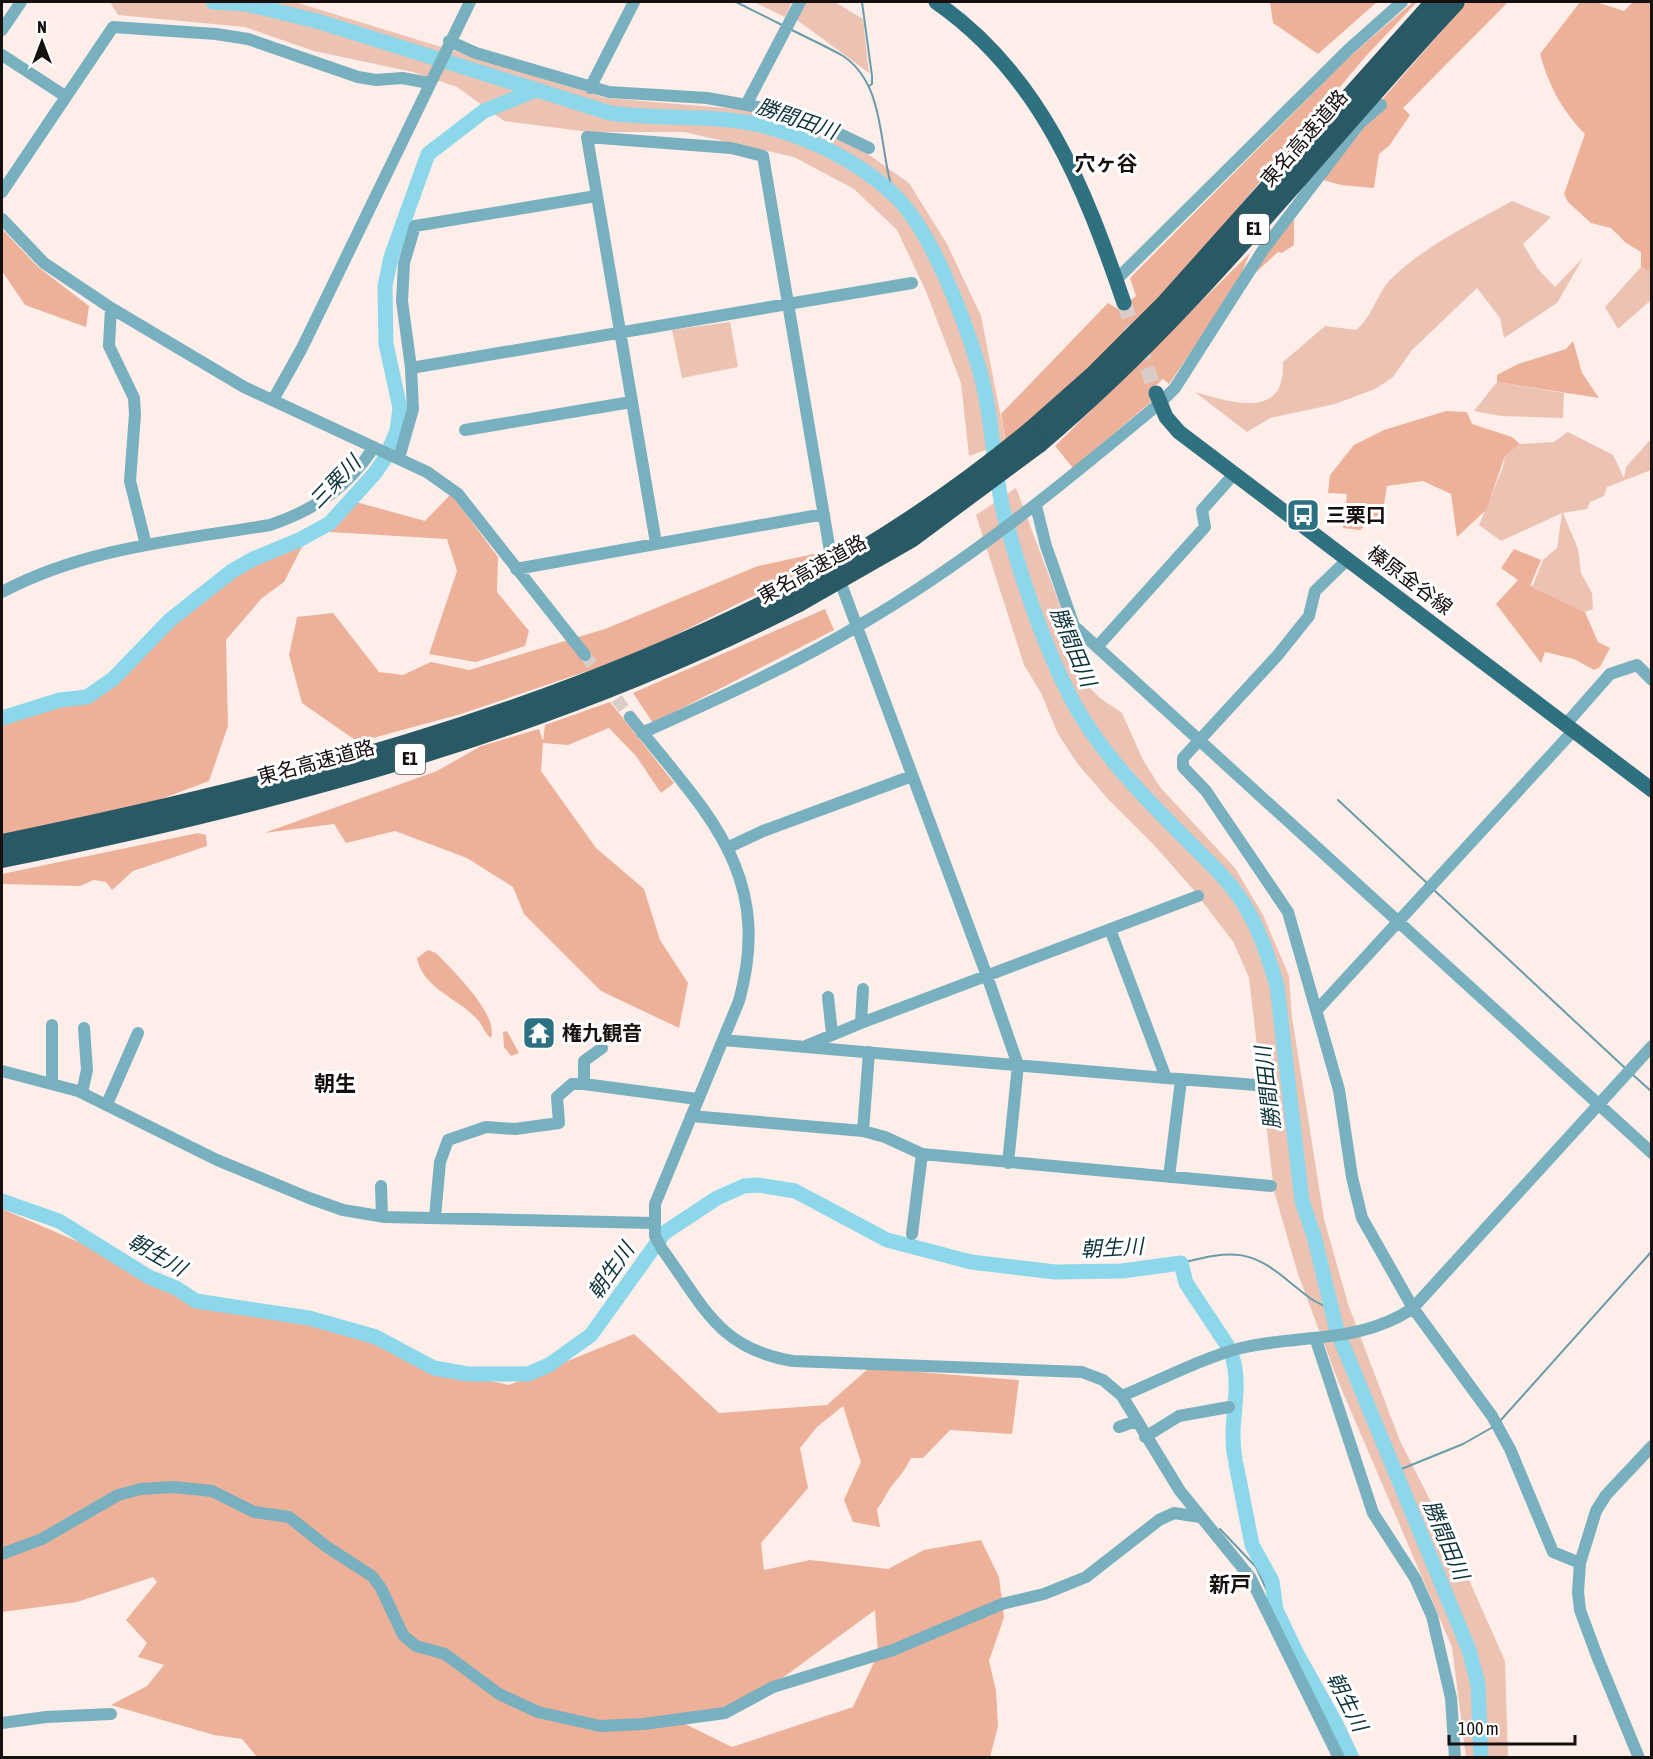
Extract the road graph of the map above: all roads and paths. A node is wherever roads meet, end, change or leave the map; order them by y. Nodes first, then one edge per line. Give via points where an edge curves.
1 (21, 2) edge
2 (470, 2) edge
3 (634, 2) edge
4 (800, 2) edge
5 (936, 2) edge
6 (1402, 2) edge
7 (1434, 2) edge
8 (1456, 2) edge
9 (2, 30) edge
10 (448, 43) junction
11 (2, 55) edge
12 (430, 80) junction
13 (590, 88) junction
14 (65, 96) junction
15 (747, 103) junction
16 (1381, 105) dead end
17 (870, 148) dead end
18 (2, 192) edge
19 (596, 196) junction
20 (2, 219) edge
21 (1116, 280) junction
22 (912, 283) dead end
23 (1124, 303) tunnel mouth
24 (788, 304) junction
25 (111, 308) junction
26 (619, 332) junction
27 (411, 368) junction
28 (1158, 398) junction
29 (273, 400) junction
30 (631, 402) junction
31 (465, 430) dead end
32 (1035, 437) junction
33 (374, 447) junction
34 (399, 458) junction
35 (1234, 474) junction
36 (1036, 506) junction
37 (824, 514) junction
38 (656, 543) junction
39 (146, 545) junction
40 (1347, 560) junction
41 (516, 568) junction
42 (2, 592) edge
43 (796, 596) junction
44 (858, 626) junction
45 (1097, 647) junction
46 (585, 655) tunnel mouth
47 (1652, 680) edge
48 (630, 717) tunnel mouth
49 (1570, 727) junction
50 (642, 733) junction
51 (1199, 740) junction
52 (912, 776) junction
53 (1652, 790) edge
54 (2, 843) edge
55 (729, 847) junction
56 (2, 859) edge
57 (1198, 897) dead end
58 (1399, 923) junction
59 (1110, 929) junction
60 (987, 976) junction
61 (863, 989) dead end
62 (828, 997) dead end
63 (1318, 1009) junction
64 (861, 1023) junction
65 (52, 1025) dead end
66 (84, 1028) dead end
67 (138, 1033) dead end
68 (832, 1034) junction
69 (723, 1040) junction
70 (807, 1046) junction
71 (1652, 1046) edge
72 (602, 1048) dead end
73 (868, 1052) junction
74 (1018, 1065) junction
75 (2, 1071) edge
76 (1166, 1078) junction
77 (1181, 1080) junction
78 (52, 1082) junction
79 (584, 1084) junction
80 (1256, 1084) dead end
81 (82, 1093) junction
82 (697, 1099) junction
83 (107, 1104) junction
84 (1599, 1104) junction
85 (691, 1116) junction
86 (863, 1131) junction
87 (922, 1154) junction
88 (1652, 1154) edge
89 (1008, 1163) junction
90 (1169, 1177) junction
91 (381, 1186) dead end
92 (1271, 1186) dead end
93 (382, 1216) junction
94 (435, 1217) junction
95 (653, 1223) junction
96 (912, 1234) dead end
97 (1413, 1308) junction
98 (1316, 1340) junction
99 (1122, 1396) junction
100 (1229, 1407) dead end
101 (1136, 1421) junction
102 (1119, 1427) dead end
103 (1145, 1437) junction
104 (1652, 1446) edge
105 (1200, 1517) junction
106 (2, 1554) edge
107 (1580, 1563) junction
108 (111, 1714) dead end
109 (2, 1723) edge
110 (1637, 1753) edge
111 (1339, 1758) edge
112 (1455, 1758) edge
113 (1646, 1758) edge

1 - 9 street
2 - 10 street
3 - 13 street
4 - 15 street
5 - 21 main road via 983,40 1028,91 1070,163
6 - 21 street via 1349,49
7 - 32 highway, 東名高速道路 / E1 via 1173,295
8 - 32 highway, 東名高速道路 / E1 via 1199,291 1114,378
10 - 12 street
10 - 13 street
11 - 14 street
12 - 14 street via 358,78 248,39 113,27
12 - 29 street via 422,105
13 - 15 street via 638,96
14 - 18 street
15 - 17 street via 821,125
16 - 28 street via 1359,124 1263,250 1175,388
19 - 24 street via 587,137 731,148 763,156
19 - 26 street
19 - 27 street via 415,226 404,263 402,301
20 - 25 street via 44,263
21 - 23 main road
22 - 24 street
24 - 26 street
24 - 37 street
25 - 29 street via 244,387
25 - 39 street via 109,346 134,398 130,481
26 - 27 street
26 - 30 street
27 - 34 street via 413,409
28 - 35 main road, 榛原金谷線 via 1166,417 1179,432
28 - 36 street
29 - 33 street
30 - 31 street
30 - 38 street
32 - 43 highway, 東名高速道路 / E1, bridge via 910,539
33 - 34 street
33 - 39 street via 360,468 332,496 292,518
34 - 41 street via 458,494
35 - 40 main road, 榛原金谷線
35 - 45 street via 1202,510 1205,527
36 - 44 street
36 - 45 street via 1074,626
37 - 38 street
37 - 44 street via 831,557
38 - 41 street
39 - 42 street via 85,557 34,574
40 - 49 main road, 榛原金谷線
40 - 51 street via 1315,591 1309,616 1277,656
41 - 46 street
43 - 54 highway, 東名高速道路 / E1 via 653,656 449,731 244,789
43 - 56 highway, 東名高速道路 / E1 via 746,630 636,679 471,740 252,803
44 - 50 street
44 - 52 street
45 - 51 street
47 - 49 street via 1637,665 1611,674
48 - 50 street
49 - 53 main road, 榛原金谷線
49 - 58 street
50 - 55 street
51 - 58 street
51 - 63 street via 1183,758 1183,767 1206,792 1288,912
52 - 55 street
52 - 60 street
55 - 69 street via 746,895 749,950 747,974
57 - 59 street
58 - 63 street
58 - 84 street
59 - 60 street
59 - 76 street
60 - 64 street
60 - 74 street
61 - 64 street
62 - 68 street
63 - 97 street via 1339,1090 1362,1218
64 - 68 street
65 - 78 street
66 - 81 street via 87,1070
67 - 83 street
68 - 70 street
69 - 70 street
69 - 82 street
70 - 73 street
71 - 84 street
72 - 79 street via 584,1061
73 - 74 street
73 - 86 street
74 - 76 street
74 - 89 street
75 - 78 street
76 - 77 street
77 - 80 street
77 - 90 street
78 - 81 street
79 - 82 street
79 - 94 street via 572,1084 557,1097 559,1123 516,1129 486,1127 448,1140 440,1162
81 - 83 street
82 - 85 street
83 - 93 street via 258,1178 343,1210
84 - 88 street
84 - 97 street
85 - 86 street
85 - 95 street via 659,1192
86 - 87 street
87 - 89 street
87 - 96 street
89 - 90 street
90 - 92 street
91 - 93 street
93 - 94 street
94 - 95 street
95 - 99 street via 662,1249 719,1328 757,1353 793,1361 1082,1372 1103,1380
97 - 98 street via 1394,1322 1364,1332
97 - 107 street via 1491,1416 1510,1449 1553,1552
98 - 99 street via 1241,1348
98 - 112 street via 1373,1513 1415,1578 1432,1616 1451,1698
99 - 101 street
100 - 103 street via 1179,1416
101 - 102 street
101 - 103 street
103 - 105 street
104 - 107 street via 1596,1511
105 - 106 street via 1174,1513 1159,1520 1086,1577 961,1619 904,1646 773,1687 725,1713 600,1726 538,1712 499,1694 445,1654 416,1646 403,1635 381,1588 365,1571 289,1516 254,1512 212,1491 141,1488 118,1495 42,1539
105 - 111 street via 1250,1577
107 - 110 street via 1580,1610
108 - 109 street
110 - 113 street

